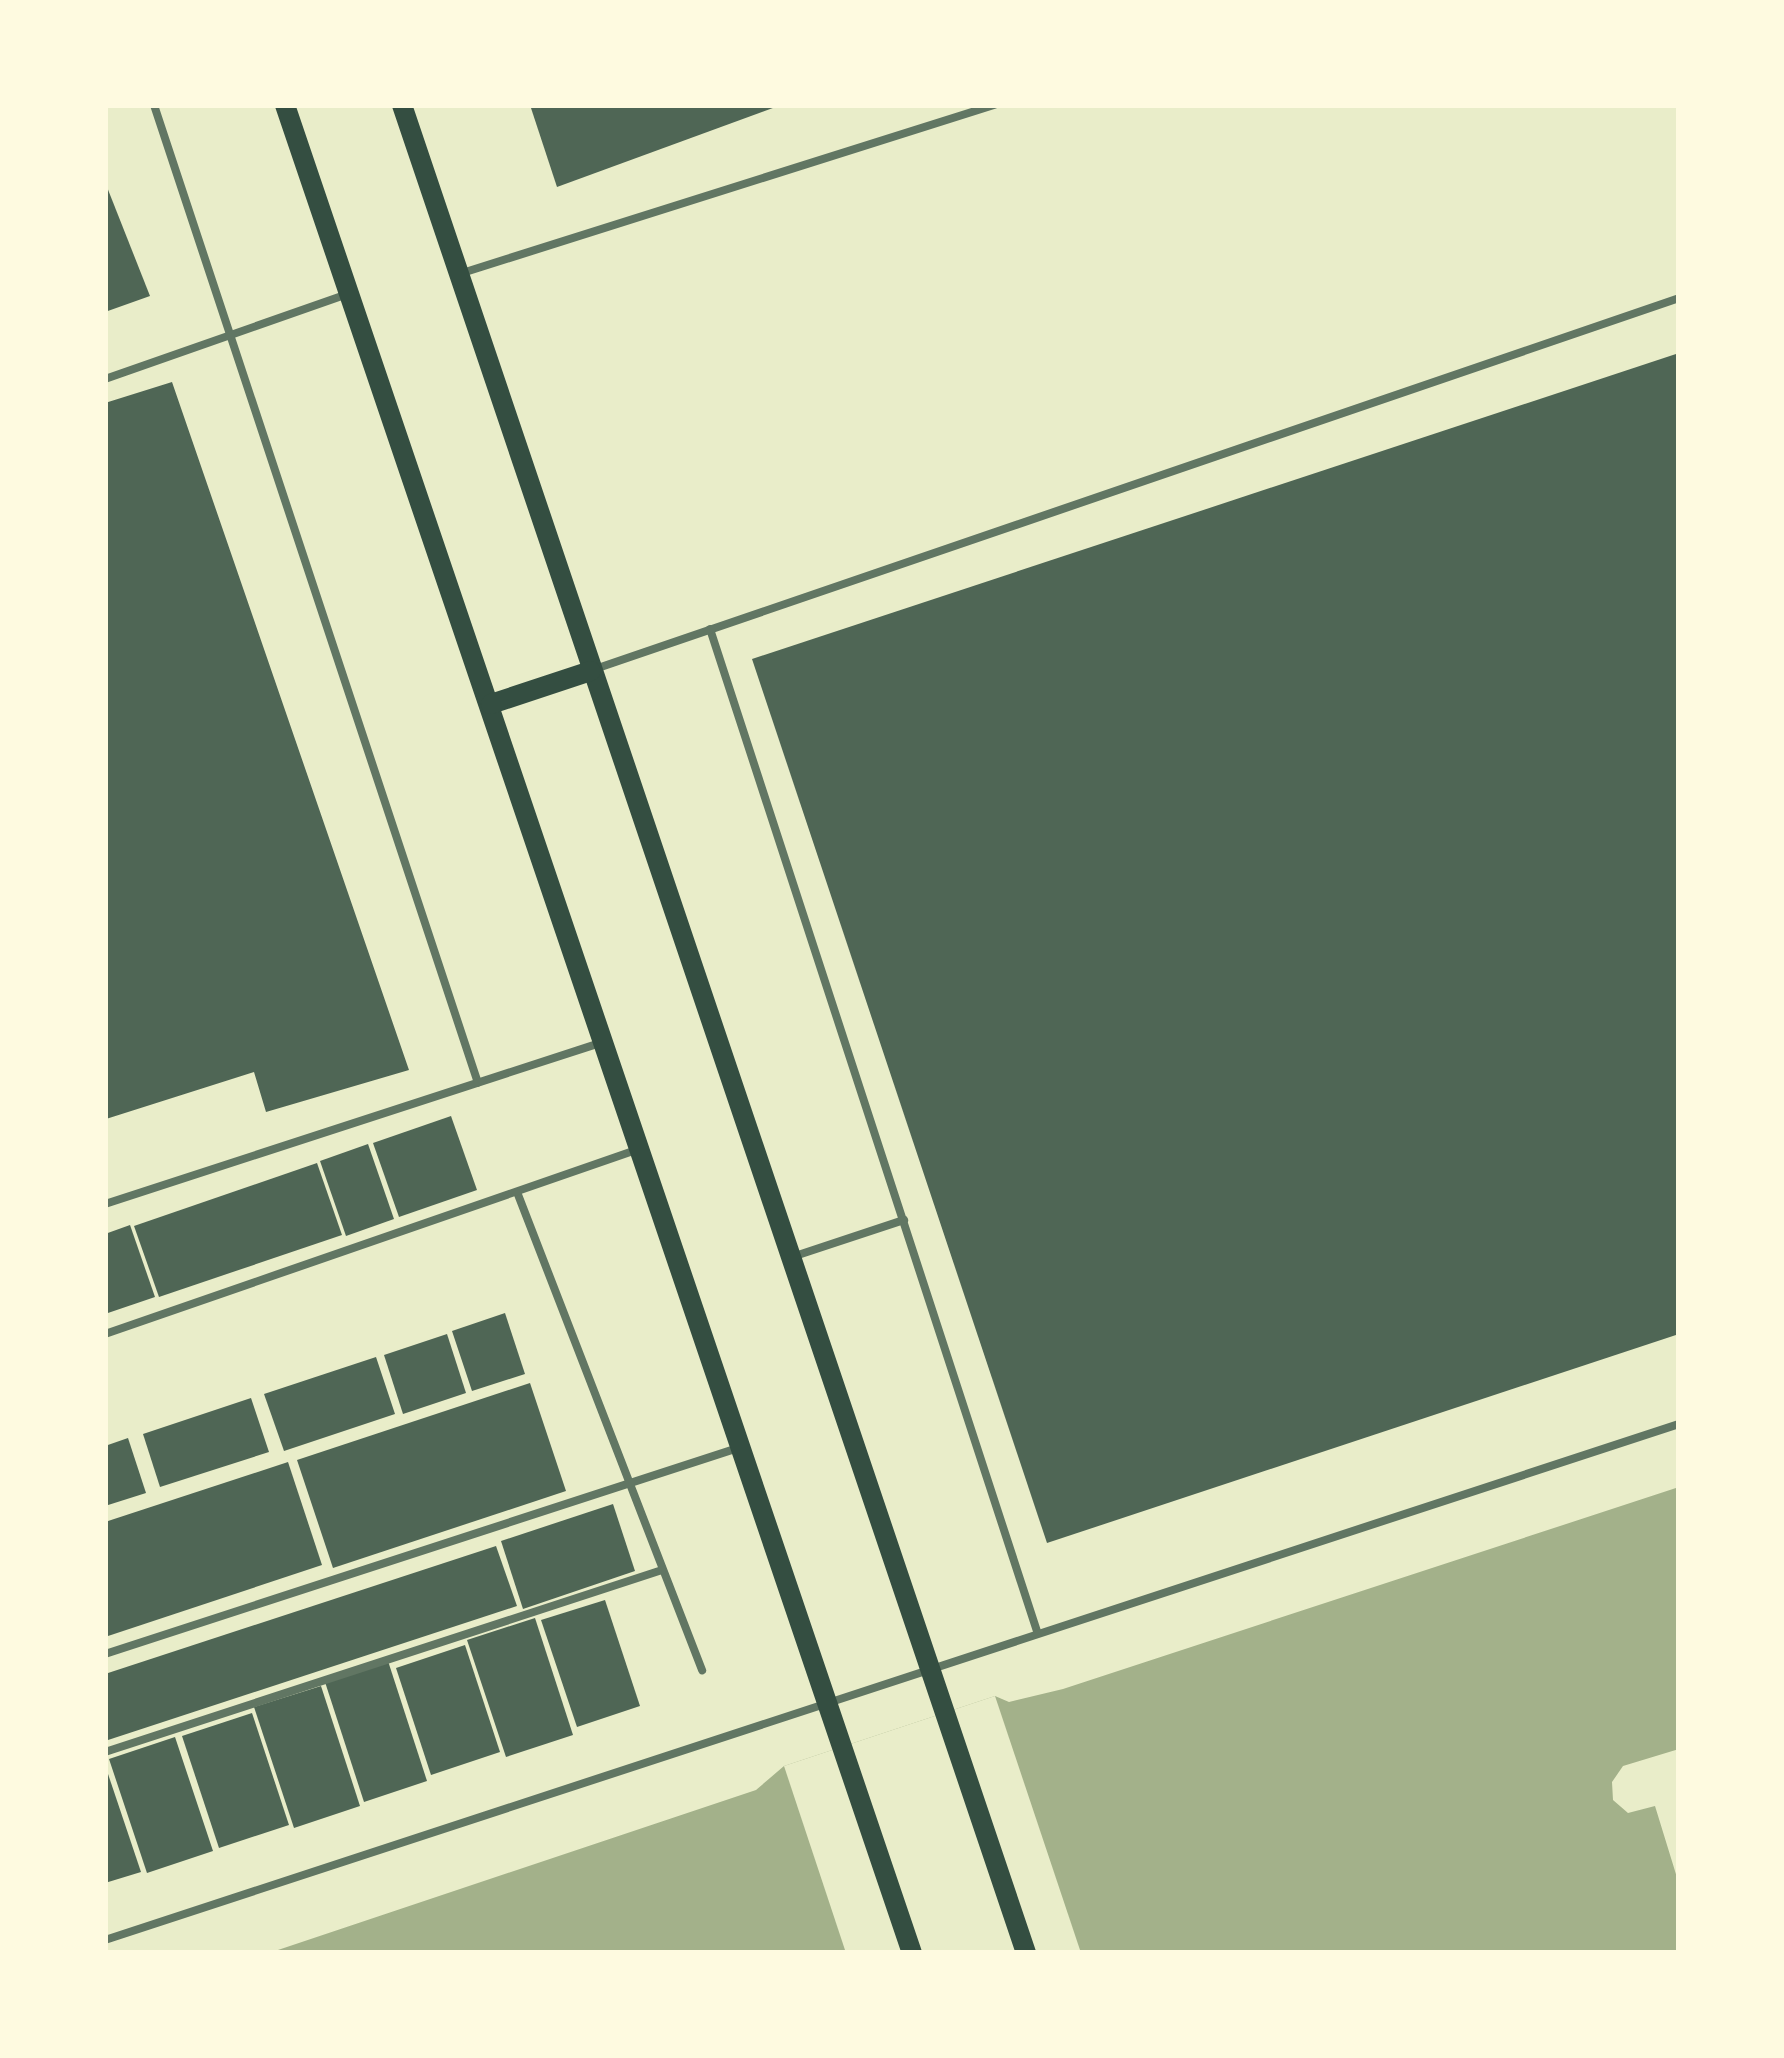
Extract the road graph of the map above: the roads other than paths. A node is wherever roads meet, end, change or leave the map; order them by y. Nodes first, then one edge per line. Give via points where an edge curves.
1 (154, 105) edge
2 (285, 105) edge
3 (402, 105) edge
4 (994, 105) edge
5 (460, 274) junction
6 (348, 294) junction
7 (1679, 298) edge
8 (230, 337) junction
9 (105, 379) edge
10 (710, 629) junction
11 (591, 670) junction
12 (491, 704) junction
13 (604, 1042) junction
14 (478, 1083) junction
15 (640, 1148) junction
16 (517, 1192) junction
17 (105, 1204) edge
18 (904, 1220) junction
19 (786, 1259) junction
20 (105, 1334) edge
21 (1679, 1424) edge
22 (742, 1447) junction
23 (625, 1482) junction
24 (662, 1570) junction
25 (1037, 1631) junction
26 (105, 1654) edge
27 (928, 1669) junction
28 (702, 1670) dead end
29 (829, 1703) junction
30 (105, 1752) edge
31 (105, 1940) edge
32 (912, 1953) edge
33 (1026, 1953) edge

1 - 8 lane
2 - 6 main road
3 - 5 main road
4 - 5 lane
5 - 11 main road
6 - 8 lane
6 - 12 main road
7 - 10 lane
8 - 9 lane
8 - 14 lane
10 - 11 lane
10 - 18 lane
11 - 12 main road
11 - 19 main road
12 - 13 main road
13 - 14 lane
13 - 15 main road
14 - 17 lane
15 - 16 lane
15 - 22 main road
16 - 20 lane
16 - 23 lane
18 - 19 lane
18 - 25 lane
19 - 27 main road
21 - 25 lane
22 - 23 lane
22 - 29 main road
23 - 24 lane
23 - 26 lane
24 - 28 lane
24 - 30 lane
25 - 27 lane
27 - 29 lane
27 - 33 main road
29 - 31 lane
29 - 32 main road

